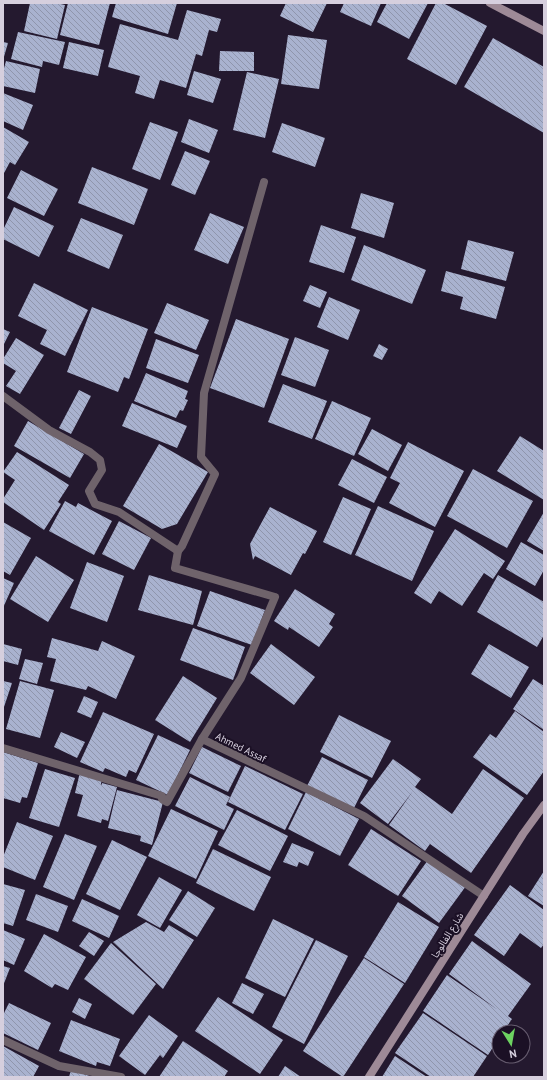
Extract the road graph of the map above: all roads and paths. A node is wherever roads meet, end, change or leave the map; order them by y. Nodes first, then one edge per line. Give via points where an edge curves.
1 (490, 3) edge
2 (544, 31) edge
3 (264, 182) dead end
4 (3, 396) edge
5 (178, 551) junction
6 (202, 739) junction
7 (3, 748) edge
8 (544, 805) edge
9 (484, 896) junction
10 (3, 1040) edge
11 (121, 1077) edge
12 (369, 1077) edge

1 - 2 main road
3 - 5 street via 204,393 201,457 215,474
4 - 5 street via 49,430 100,460 102,470 89,490 95,504 119,512
5 - 6 street via 175,568 275,597 241,678
6 - 7 street, Ahmed Assaf via 167,802 162,796
6 - 9 street, Ahmed Assaf via 364,816
8 - 9 main road, شارع الفالوجا
9 - 12 main road, شارع الفالوجا
10 - 11 street via 59,1066

